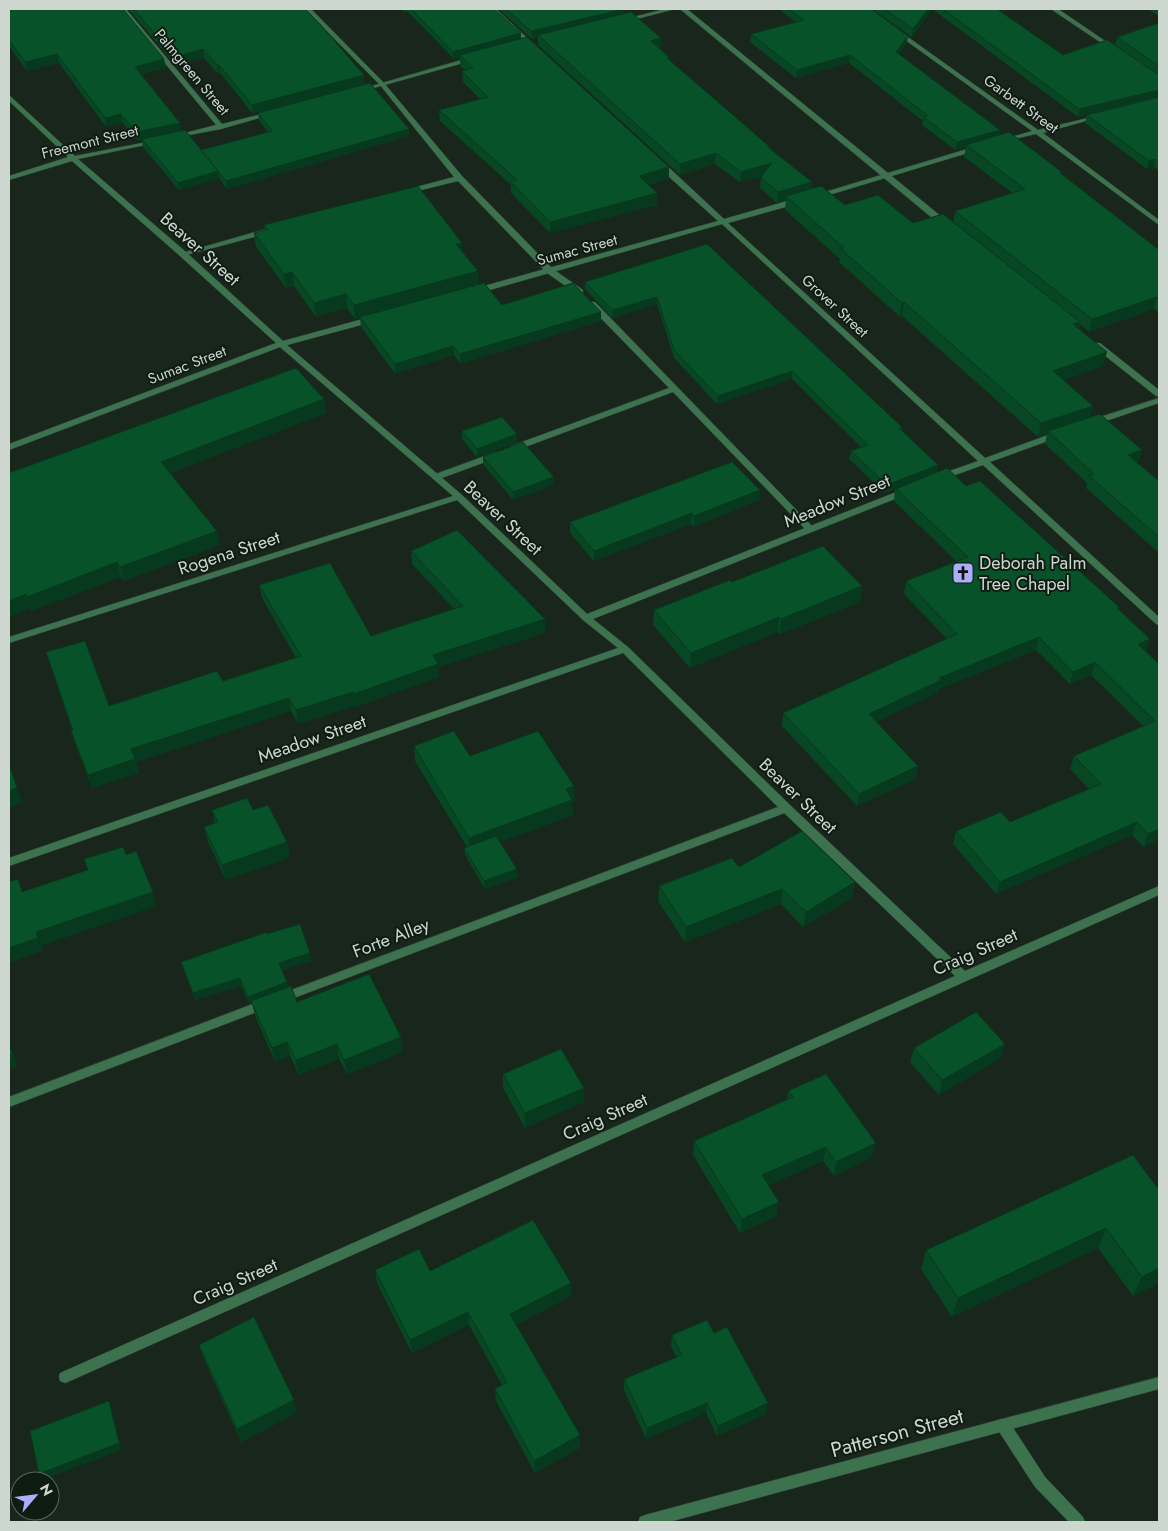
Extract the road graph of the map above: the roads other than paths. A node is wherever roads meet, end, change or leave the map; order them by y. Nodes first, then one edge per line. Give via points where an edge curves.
1 (124, 9) edge
2 (308, 9) edge
3 (492, 9) edge
4 (672, 9) edge
5 (683, 9) edge
6 (1054, 9) edge
7 (615, 22) edge
8 (888, 26) edge
9 (539, 41) edge
10 (530, 43) junction
11 (521, 46) edge
12 (1119, 53) edge
13 (484, 56) edge
14 (544, 56) edge
15 (382, 84) junction
16 (354, 92) edge
17 (9, 97) edge
18 (278, 112) edge
19 (1102, 115) edge
20 (221, 127) junction
21 (1036, 131) junction
22 (998, 142) edge
23 (989, 145) edge
24 (652, 156) edge
25 (72, 158) junction
26 (884, 175) junction
27 (9, 178) edge
28 (459, 178) junction
29 (402, 194) edge
30 (724, 223) junction
31 (1159, 223) edge
32 (278, 228) edge
33 (953, 230) edge
34 (183, 254) junction
35 (550, 271) junction
36 (464, 295) edge
37 (378, 318) edge
38 (1090, 340) edge
39 (282, 344) junction
40 (674, 389) junction
41 (1159, 394) edge
42 (1159, 400) edge
43 (1085, 426) edge
44 (1067, 432) edge
45 (9, 447) edge
46 (510, 450) edge
47 (501, 454) edge
48 (983, 460) junction
49 (436, 477) junction
50 (928, 482) edge
51 (919, 486) edge
52 (459, 498) junction
53 (810, 529) junction
54 (586, 618) junction
55 (1159, 622) edge
56 (9, 640) edge
57 (625, 649) junction
58 (786, 808) junction
59 (9, 862) edge
60 (1159, 890) edge
61 (962, 976) junction
62 (9, 1102) edge
63 (65, 1376) dead end
64 (1159, 1383) edge
65 (1002, 1425) junction
66 (654, 1521) edge
67 (1078, 1522) edge

1 - 20 street, Palmgreen Street
2 - 15 street
3 - 10 street
4 - 7 street
5 - 26 street
6 - 12 street
8 - 21 street, Garbett Street
9 - 10 street
10 - 11 street
10 - 14 street
13 - 15 street
15 - 16 street
15 - 28 street
17 - 25 street, Beaver Street
18 - 20 street, Freemont Street
19 - 21 street
20 - 25 street, Freemont Street
21 - 22 street
21 - 31 street, Garbett Street
23 - 26 street, Sumac Street
24 - 30 street, Grover Street
25 - 27 street, Freemont Street
25 - 34 street, Beaver Street
26 - 30 street, Sumac Street
26 - 33 street
28 - 29 street
28 - 35 street
30 - 35 street, Sumac Street
30 - 48 street, Grover Street
32 - 34 street
34 - 39 street, Beaver Street
35 - 36 street, Sumac Street
35 - 40 street via 579,290
37 - 39 street, Sumac Street
38 - 41 street
39 - 45 street, Sumac Street
39 - 49 street, Beaver Street
40 - 46 street
40 - 53 street
42 - 43 street
44 - 48 street
47 - 49 street
48 - 50 street
48 - 55 street, Grover Street
49 - 52 street, Beaver Street
51 - 53 street, Meadow Street
52 - 54 street, Beaver Street
52 - 56 street, Rogena Street
53 - 54 street, Meadow Street
54 - 57 street, Beaver Street
57 - 58 street, Beaver Street
57 - 59 street, Meadow Street
58 - 61 street, Beaver Street
58 - 62 street, Forte Alley
60 - 61 street, Craig Street
61 - 63 street, Craig Street
64 - 65 street, Patterson Street
65 - 66 street, Patterson Street
65 - 67 street via 1040,1482

